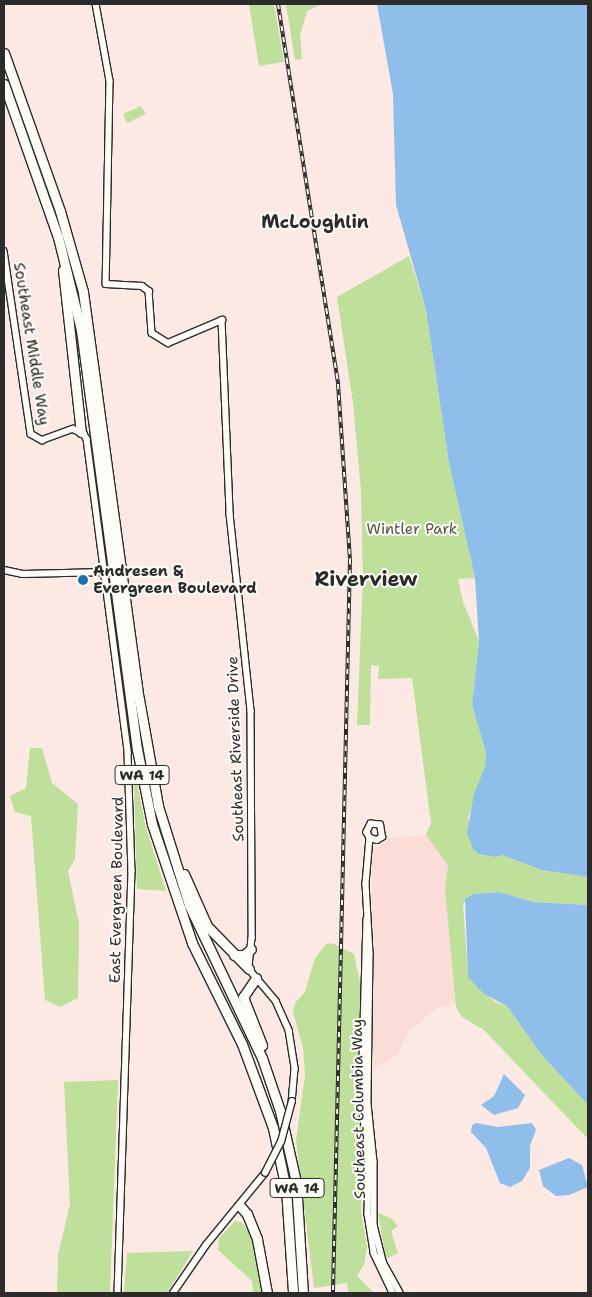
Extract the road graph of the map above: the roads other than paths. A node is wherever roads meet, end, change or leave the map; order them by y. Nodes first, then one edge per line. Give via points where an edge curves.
1 (96, 4) edge
2 (4, 53) edge
3 (4, 84) edge
4 (58, 237) junction
5 (4, 251) edge
6 (82, 432) junction
7 (4, 570) edge
8 (105, 572) junction
9 (166, 836) junction
10 (370, 838) dead end
11 (367, 919) junction
12 (251, 949) junction
13 (234, 956) junction
14 (249, 969) junction
15 (256, 978) junction
16 (273, 1086) junction
17 (240, 1206) junction
18 (118, 1293) edge
19 (173, 1293) edge
20 (267, 1293) edge
21 (293, 1293) edge
22 (303, 1293) edge
23 (393, 1293) edge
24 (400, 1293) edge

1 - 12 street, Southeast Riverside Drive via 110,81 106,284 142,286 149,291 152,333 161,341 172,343 222,320 230,514 251,710
2 - 9 highway, WA 14 via 60,212 83,292 139,699
3 - 4 highway, WA 14
4 - 6 highway
4 - 21 highway, WA 14 via 73,290 88,375 137,749 152,824 192,943 246,1052 273,1128 286,1189
5 - 6 street, Southeast Middle Way via 30,428 36,440 45,440 70,429
6 - 8 street, East Evergreen Boulevard via 87,440
7 - 8 street via 23,574
8 - 18 street, East Evergreen Boulevard via 128,752 132,816
9 - 13 highway via 207,926
9 - 16 highway, WA 14 via 198,927
10 - 11 street, Southeast Columbia Way
11 - 23 street, Southeast Columbia Way via 362,1100 369,1164 368,1214 374,1253
11 - 24 street, Southeast Columbia Way via 370,954 368,1104 374,1162 374,1225 383,1262
12 - 13 highway via 244,955
12 - 14 street, Southeast Riverside Drive
13 - 14 highway
14 - 15 street
15 - 16 highway via 243,997
15 - 17 street, bridge via 276,1001 289,1030 295,1069 292,1101 281,1142 265,1173
16 - 22 highway, WA 14 via 296,1182
17 - 19 street via 206,1245
17 - 20 highway via 247,1214 257,1239

